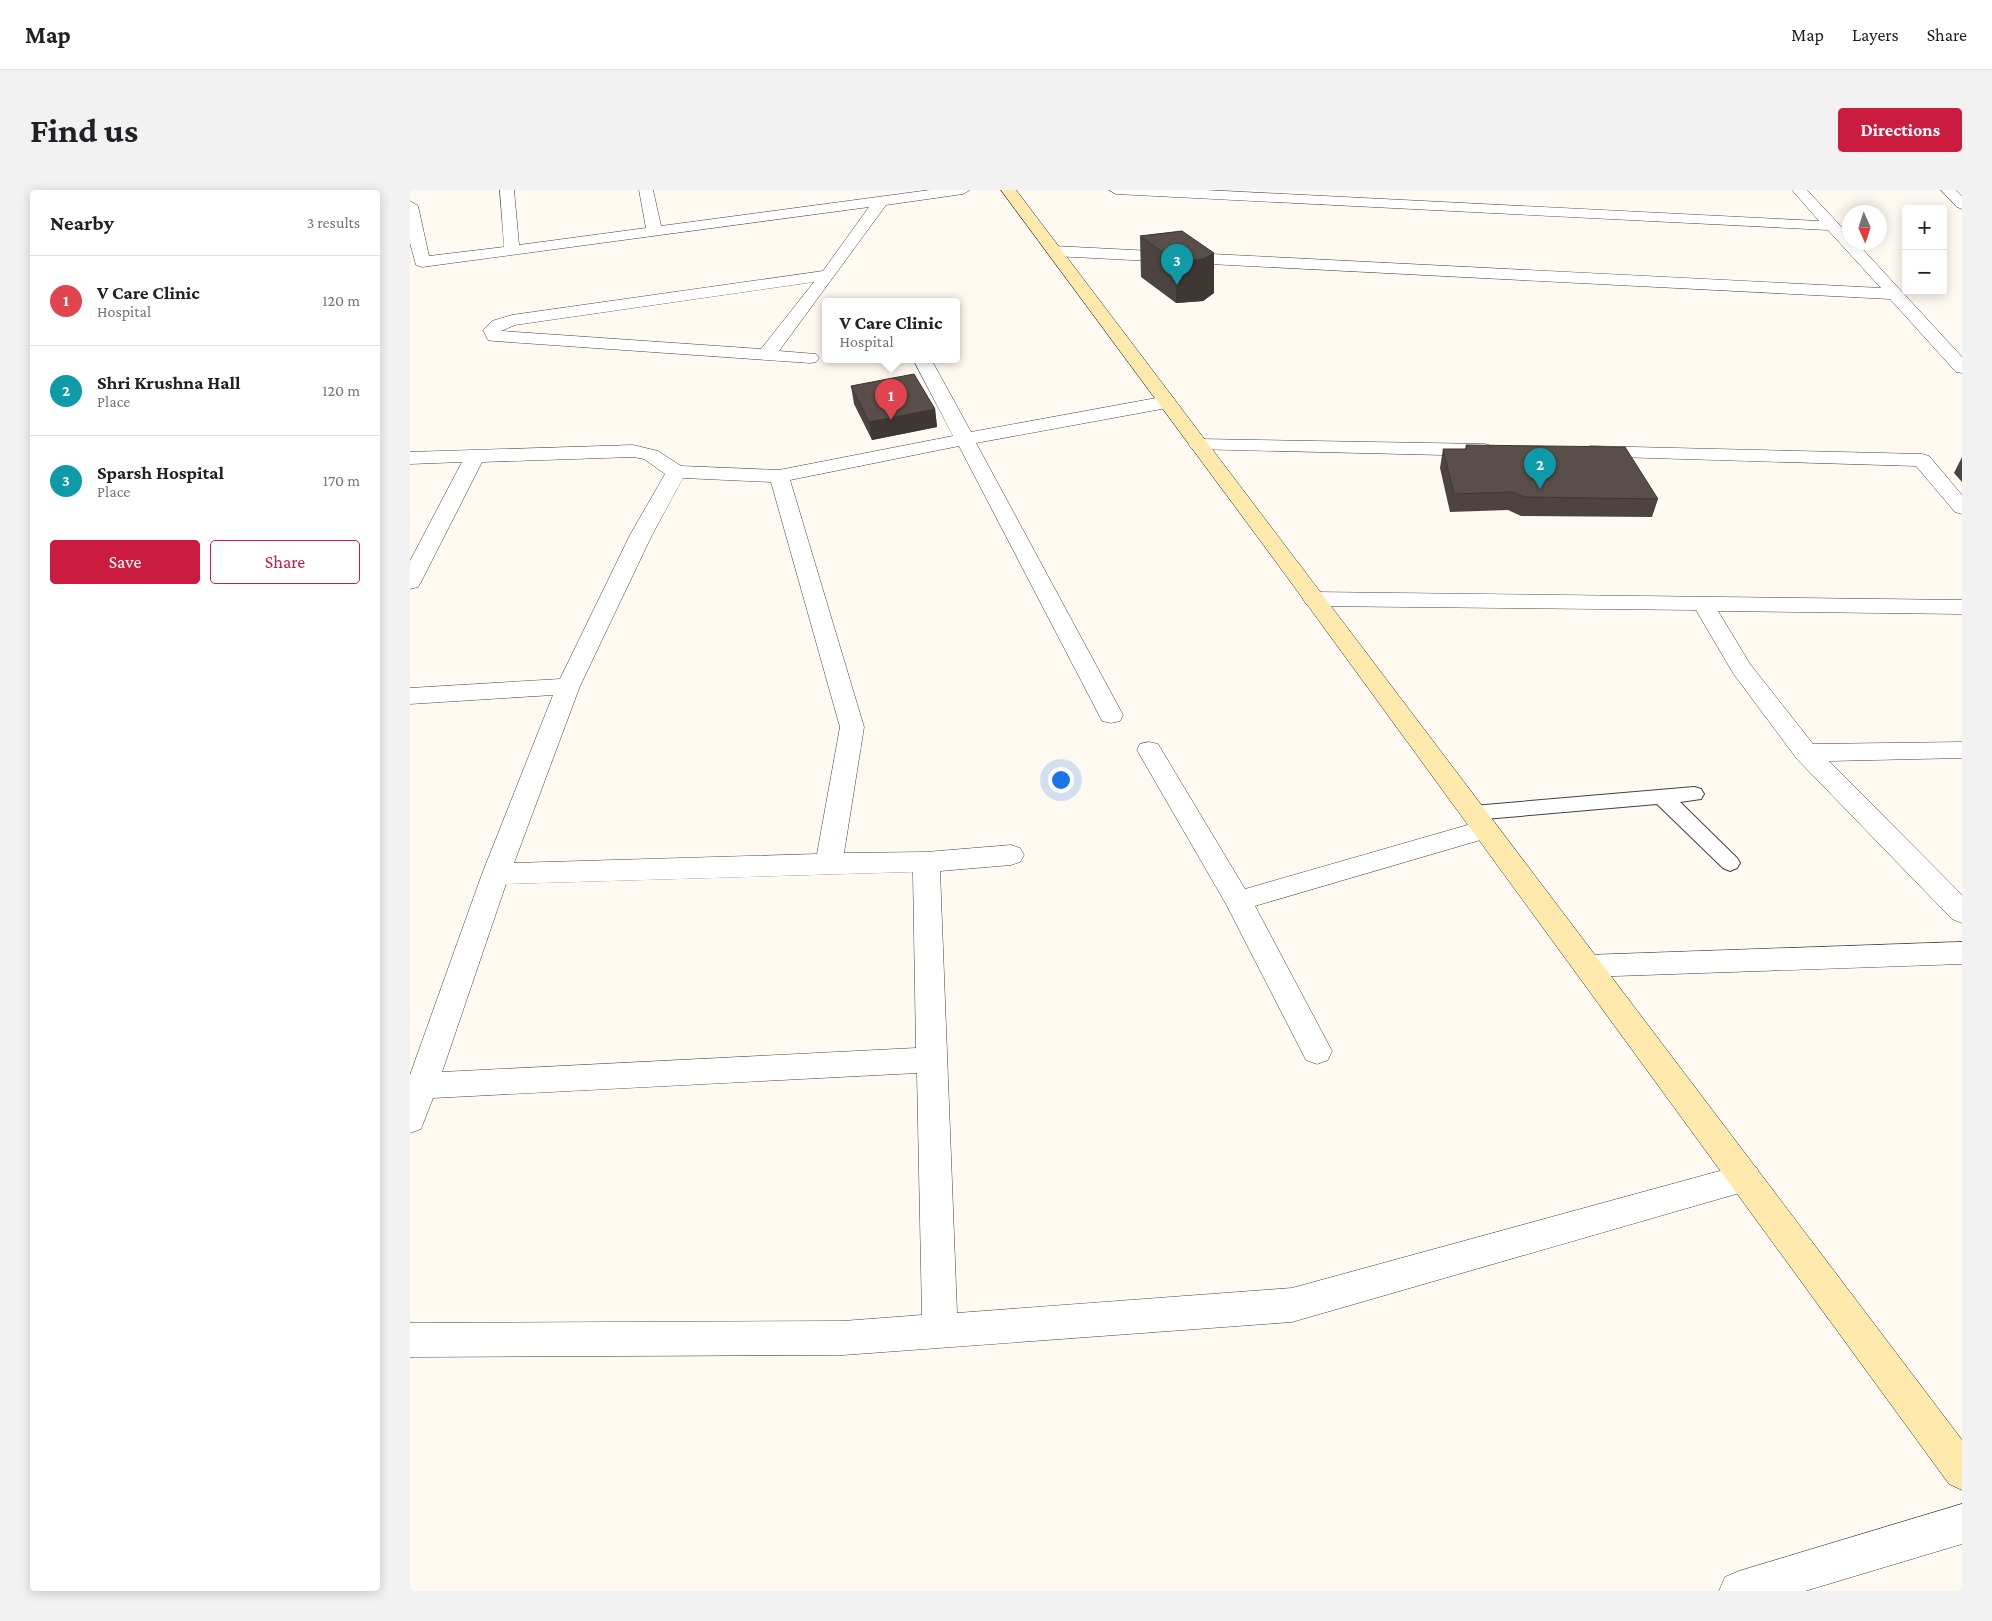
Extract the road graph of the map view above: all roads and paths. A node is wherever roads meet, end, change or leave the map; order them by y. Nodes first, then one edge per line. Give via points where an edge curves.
1 (507, 190) edge
2 (646, 190) edge
3 (963, 190) edge
4 (1008, 190) edge
5 (1116, 190) edge
6 (1799, 190) edge
7 (1948, 190) edge
8 (1176, 192) edge
9 (881, 201) junction
10 (1962, 204) edge
11 (410, 206) edge
12 (1832, 226) junction
13 (654, 232) junction
14 (512, 251) junction
15 (1054, 251) junction
16 (416, 262) edge
17 (828, 275) junction
18 (1895, 294) junction
19 (766, 354) junction
20 (810, 358) dead end
21 (924, 363) edge
22 (1962, 368) edge
23 (1167, 402) junction
24 (966, 439) junction
25 (1199, 445) junction
26 (1503, 450) edge
27 (1573, 452) edge
28 (475, 457) junction
29 (410, 458) edge
30 (676, 472) junction
31 (779, 476) junction
32 (1962, 508) edge
33 (412, 574) edge
34 (1314, 599) junction
35 (1703, 604) junction
36 (1962, 607) edge
37 (568, 686) junction
38 (410, 696) edge
39 (1111, 715) dead end
40 (1149, 750) dead end
41 (1962, 750) edge
42 (1806, 753) junction
43 (1694, 794) dead end
44 (1662, 797) junction
45 (1479, 821) junction
46 (1011, 855) dead end
47 (926, 862) junction
48 (829, 863) junction
49 (1730, 863) dead end
50 (496, 874) junction
51 (1238, 901) junction
52 (1962, 912) edge
53 (1962, 953) edge
54 (1587, 966) junction
55 (1316, 1051) dead end
56 (933, 1060) junction
57 (422, 1086) junction
58 (410, 1119) edge
59 (1745, 1178) junction
60 (940, 1332) junction
61 (410, 1340) edge
62 (1962, 1471) edge
63 (1962, 1524) edge
64 (1739, 1591) edge

1 - 14 street
2 - 13 street
3 - 9 street
4 - 15 street
5 - 8 street
6 - 12 street
7 - 10 street
8 - 12 street
9 - 13 street via 824,202
9 - 17 street
11 - 16 street
12 - 18 street
13 - 14 street
14 - 16 street
15 - 18 street
15 - 23 street
17 - 19 street
17 - 19 street via 512,320 498,324 492,330 494,336
18 - 22 street
19 - 20 street
21 - 24 street
23 - 24 street
23 - 25 street
24 - 31 street
24 - 39 street
25 - 26 street
25 - 34 street
27 - 32 street via 1922,460
28 - 29 street
28 - 30 street via 633,451 651,454
28 - 33 street
30 - 31 street
30 - 37 street via 641,535
31 - 48 street via 852,727
34 - 35 street
34 - 45 street
35 - 36 street
35 - 42 street via 1741,668
37 - 38 street
37 - 50 street
40 - 51 street
41 - 42 street
42 - 52 street
43 - 44 lane
44 - 45 lane
44 - 49 lane
45 - 51 street
45 - 54 street
46 - 47 street
47 - 48 street
47 - 56 street
48 - 50 street
50 - 57 street
51 - 55 street
53 - 54 street
54 - 59 street
56 - 57 street
56 - 60 street
57 - 58 street
59 - 60 street via 1292,1305
59 - 62 street
60 - 61 street via 843,1338
63 - 64 street

